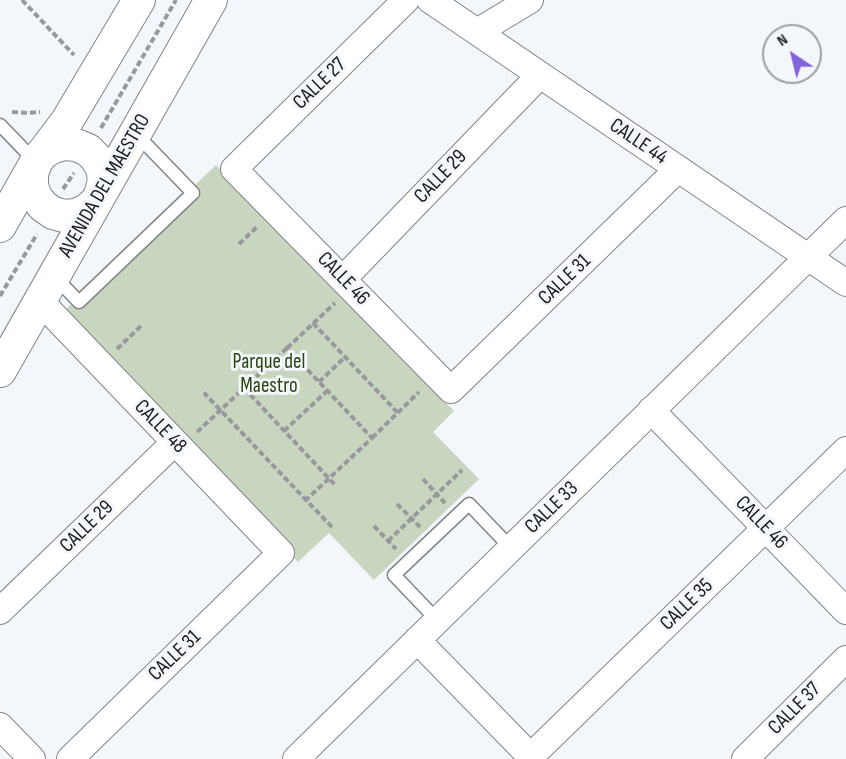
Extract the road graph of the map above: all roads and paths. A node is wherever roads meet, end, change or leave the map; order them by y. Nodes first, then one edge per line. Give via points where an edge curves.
1 (22, 0) edge
2 (139, 0) edge
3 (176, 0) edge
4 (211, 0) edge
5 (406, 0) edge
6 (430, 0) edge
7 (530, 0) edge
8 (477, 32) junction
9 (77, 58) dead end
10 (540, 75) junction
11 (48, 106) dead end
12 (9, 112) dead end
13 (0, 125) edge
14 (98, 133) dead end
15 (135, 133) junction
16 (36, 162) junction
17 (78, 166) dead end
18 (234, 168) joint
19 (678, 169) junction
20 (60, 195) dead end
21 (98, 197) junction
22 (846, 220) edge
23 (263, 222) dead end
24 (0, 226) edge
25 (41, 227) dead end
26 (239, 244) dead end
27 (808, 256) junction
28 (846, 282) edge
29 (47, 288) junction
30 (341, 289) junction
31 (0, 296) edge
32 (313, 323) junction
33 (142, 325) dead end
34 (287, 348) junction
35 (110, 356) dead end
36 (345, 357) junction
37 (1, 367) edge
38 (319, 382) junction
39 (425, 387) dead end
40 (244, 388) junction
41 (451, 390) joint
42 (327, 391) junction
43 (207, 393) dead end
44 (221, 410) junction
45 (651, 410) junction
46 (398, 412) junction
47 (284, 431) junction
48 (372, 438) junction
49 (182, 441) junction
50 (846, 450) edge
51 (462, 470) dead end
52 (328, 478) junction
53 (423, 479) dead end
54 (336, 486) dead end
55 (437, 494) junction
56 (306, 500) junction
57 (398, 504) dead end
58 (451, 508) dead end
59 (412, 519) junction
60 (374, 526) dead end
61 (332, 527) dead end
62 (766, 528) junction
63 (426, 533) dead end
64 (388, 541) junction
65 (511, 548) junction
66 (281, 553) joint
67 (403, 555) dead end
68 (0, 611) edge
69 (846, 611) edge
70 (437, 620) junction
71 (417, 640) junction
72 (846, 659) edge
73 (0, 726) edge
74 (530, 758) edge
75 (32, 759) edge
76 (69, 759) edge
77 (296, 759) edge
78 (745, 759) edge

1 - 9 path
2 - 16 street via 67,121
3 - 14 path
4 - 15 street, AVENIDA DEL MAESTRO
5 - 18 street, CALLE 27
6 - 8 street, CALLE 44
7 - 8 street
8 - 10 street, CALLE 44
10 - 19 street, CALLE 44
10 - 30 street, CALLE 29
11 - 12 path via 40,112
13 - 16 lane
15 - 21 street, AVENIDA DEL MAESTRO
15 - 29 lane via 193,194 79,302
16 - 21 street via 32,186 36,197 53,213 76,215 87,210
16 - 21 street via 43,153 65,144 88,150 102,168 104,180
16 - 24 street
17 - 20 path
18 - 30 street, CALLE 46
19 - 27 street, CALLE 44
19 - 41 street, CALLE 31
21 - 29 street, AVENIDA DEL MAESTRO
22 - 27 street
23 - 26 path
25 - 31 path
27 - 28 street, CALLE 44
27 - 45 street, CALLE 33
29 - 37 street, AVENIDA DEL MAESTRO
29 - 49 street, CALLE 48
30 - 32 path
30 - 41 street, CALLE 46
32 - 34 path
32 - 36 path
33 - 35 path
34 - 38 path
34 - 40 path
36 - 38 path
36 - 46 path
38 - 42 path
39 - 46 path
40 - 44 path
40 - 47 path
42 - 47 path
42 - 48 path
43 - 44 path
44 - 49 path
44 - 56 path
45 - 62 street, CALLE 46
45 - 65 street, CALLE 33
46 - 48 path
47 - 52 path
48 - 52 path
49 - 66 street, CALLE 48
49 - 68 street, CALLE 29
50 - 62 street, CALLE 35
51 - 55 path
52 - 54 path
52 - 56 path
53 - 55 path
55 - 58 path
55 - 59 path
56 - 61 path
57 - 59 path
59 - 63 path
59 - 64 path
60 - 64 path
62 - 69 street, CALLE 46
62 - 74 street, CALLE 35
64 - 67 path
65 - 70 street, CALLE 33
65 - 70 lane via 469,504 394,575
66 - 76 street, CALLE 31
70 - 71 street, CALLE 33
71 - 74 street
71 - 77 street, CALLE 33
72 - 78 street, CALLE 37
73 - 75 street

